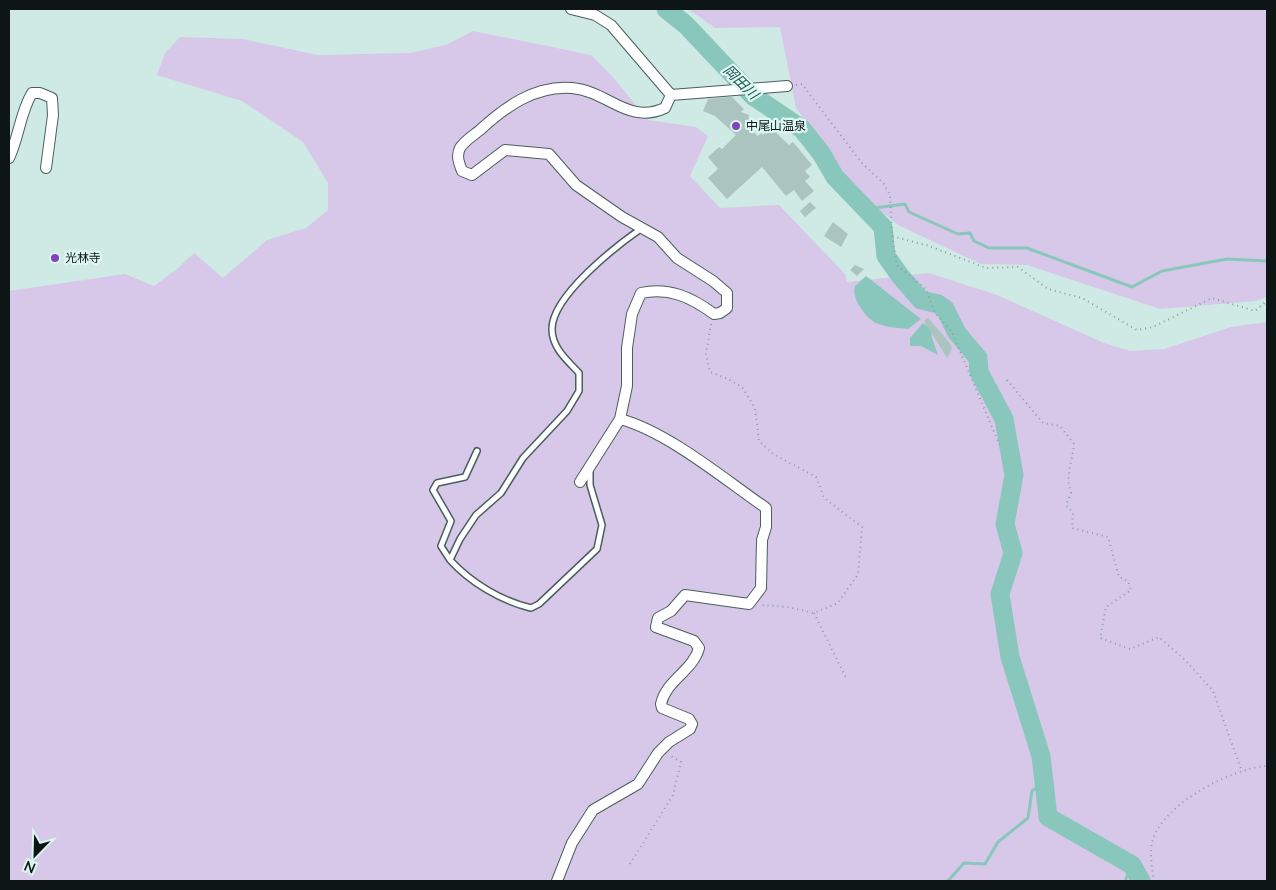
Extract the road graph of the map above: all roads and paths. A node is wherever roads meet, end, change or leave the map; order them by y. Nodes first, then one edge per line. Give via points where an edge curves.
1 (570, 9) edge
2 (787, 86) joint
3 (671, 95) junction
4 (9, 158) edge
5 (46, 168) dead end
6 (642, 228) junction
7 (892, 236) junction
8 (1267, 301) edge
9 (714, 314) junction
10 (1008, 380) dead end
11 (620, 419) junction
12 (1000, 446) dead end
13 (477, 451) dead end
14 (590, 466) junction
15 (580, 482) dead end
16 (450, 560) junction
17 (749, 604) junction
18 (814, 613) junction
19 (847, 680) dead end
20 (660, 751) junction
21 (1267, 766) edge
22 (1242, 772) junction
23 (630, 864) dead end
24 (557, 881) edge
25 (1154, 881) edge

1 - 3 street via 595,14 611,25
2 - 3 street
2 - 7 path via 802,84 861,162 884,184 890,195
3 - 6 street via 666,108 647,114 630,112 593,92 571,88 544,90 504,108 466,141 459,154 462,170 472,175 505,150 548,154 576,185
4 - 5 street via 25,105 32,93 40,93 52,98
6 - 9 street via 658,236 677,258 727,293 727,308
6 - 16 lane via 612,248 554,315 552,330 558,350 579,373 579,391 567,411 523,458 501,493 476,515
7 - 8 path via 986,268 1018,267 1048,289 1082,298 1137,330 1153,326 1212,298 1255,311
7 - 12 path via 897,265 926,288 935,313 952,332
9 - 11 street via 683,294 655,290 641,293 632,314 626,348 628,386
9 - 18 path via 706,354 710,372 742,387 754,408 759,441 773,454 816,477 824,498 862,527 858,574 838,603
10 - 22 path via 1043,423 1060,426 1074,444 1066,480 1071,493 1066,505 1073,513 1072,528 1108,537 1119,577 1128,581 1131,590 1106,607 1100,638 1130,649 1158,637 1185,660 1213,691
11 - 14 street
11 - 17 street via 660,437 766,508 761,588
13 - 16 lane via 465,477 437,483 433,490 451,521 441,546
14 - 15 street
14 - 16 lane via 590,485 602,525 597,549 538,604 531,608 518,605 465,576
17 - 18 path
17 - 20 street via 686,595 656,621 661,630 694,641 699,648 692,661 672,682 661,704 662,708 689,719 692,724 690,729
18 - 19 path
20 - 23 path via 681,762 673,795
20 - 24 street via 638,784 593,810 572,843
21 - 22 path
22 - 25 path via 1182,801 1168,815 1153,839

